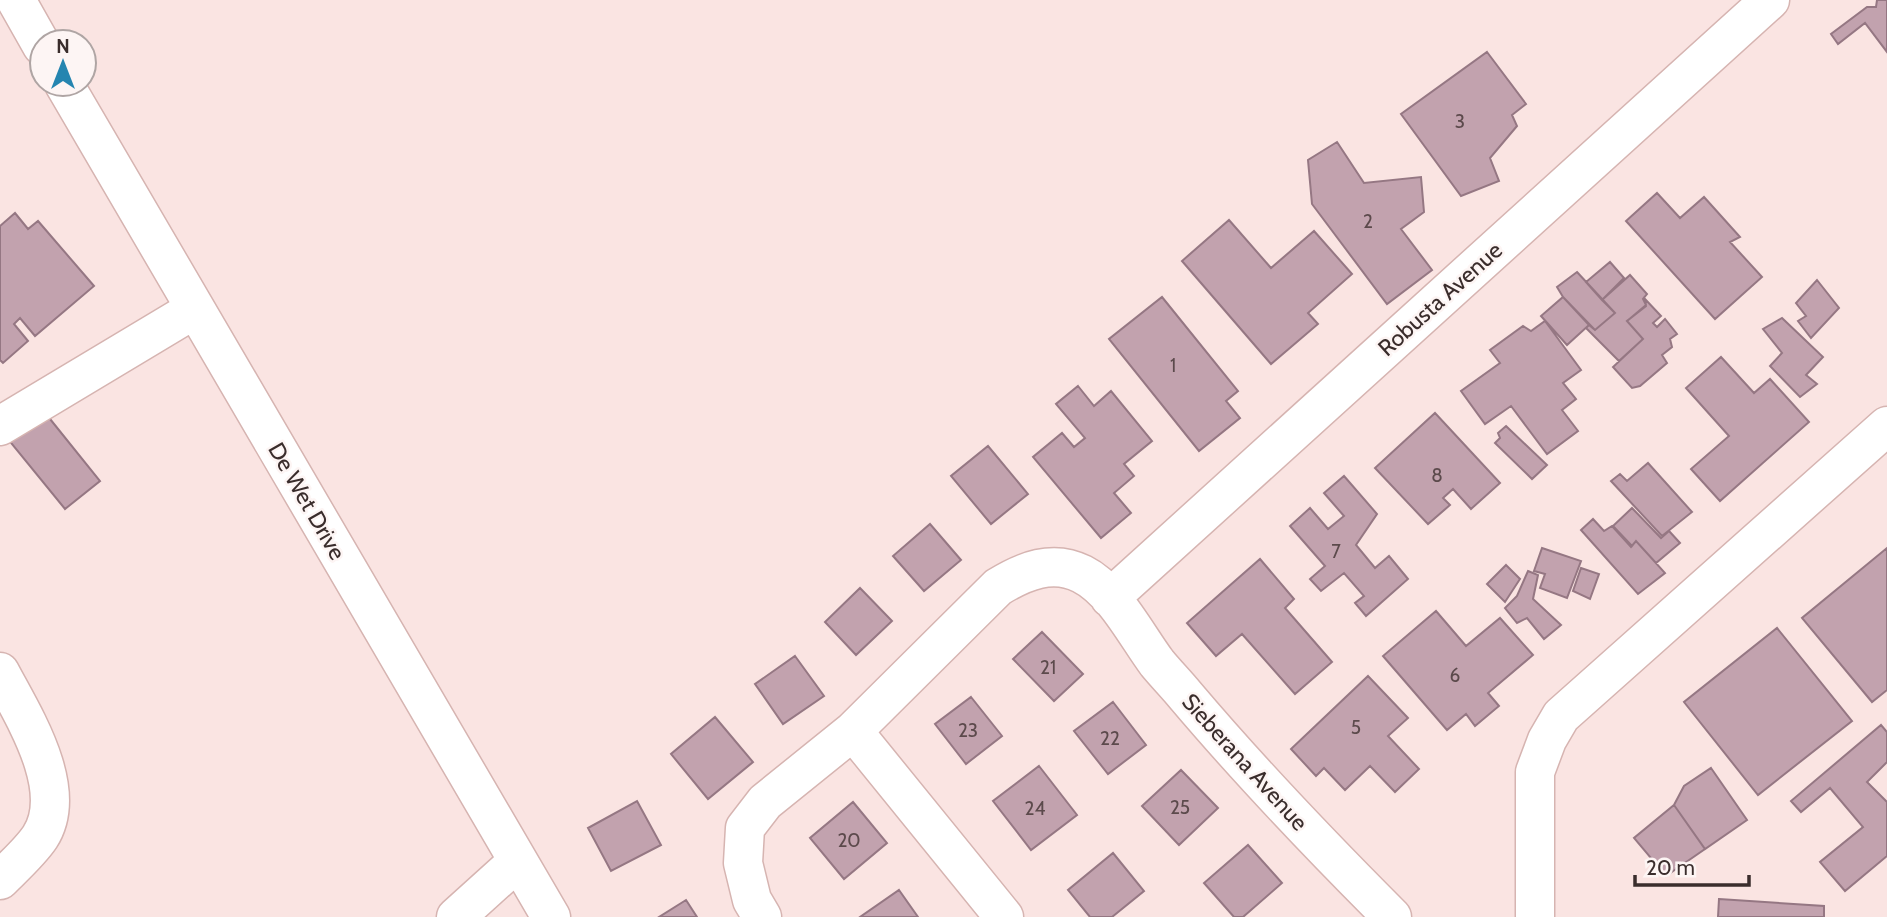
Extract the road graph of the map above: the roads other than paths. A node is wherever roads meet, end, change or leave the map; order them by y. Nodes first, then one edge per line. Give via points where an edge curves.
1 (16, 0) edge
2 (1770, 0) edge
3 (32, 28) edge
4 (72, 98) edge
5 (195, 309) junction
6 (0, 426) edge
7 (1887, 426) edge
8 (1110, 598) junction
9 (0, 672) edge
10 (853, 731) junction
11 (518, 861) junction
12 (0, 880) edge
13 (456, 917) edge
14 (551, 917) edge
15 (762, 917) edge
16 (1004, 917) edge
17 (1392, 917) edge
18 (1535, 917) edge

1 - 3 street
2 - 8 street, Robusta Avenue
4 - 5 street, De Wet Drive
5 - 6 street
5 - 11 street, De Wet Drive
7 - 18 street via 1560,716 1535,772
8 - 10 street, Sieberana Avenue via 1085,575 1065,566 1020,573 998,587
8 - 17 street, Sieberana Avenue via 1224,741
9 - 12 street via 34,739 50,785 49,814 41,836
10 - 15 street, Sieberana Avenue via 765,802 745,828 743,863 752,900
10 - 16 street
11 - 13 street
11 - 14 street, De Wet Drive

